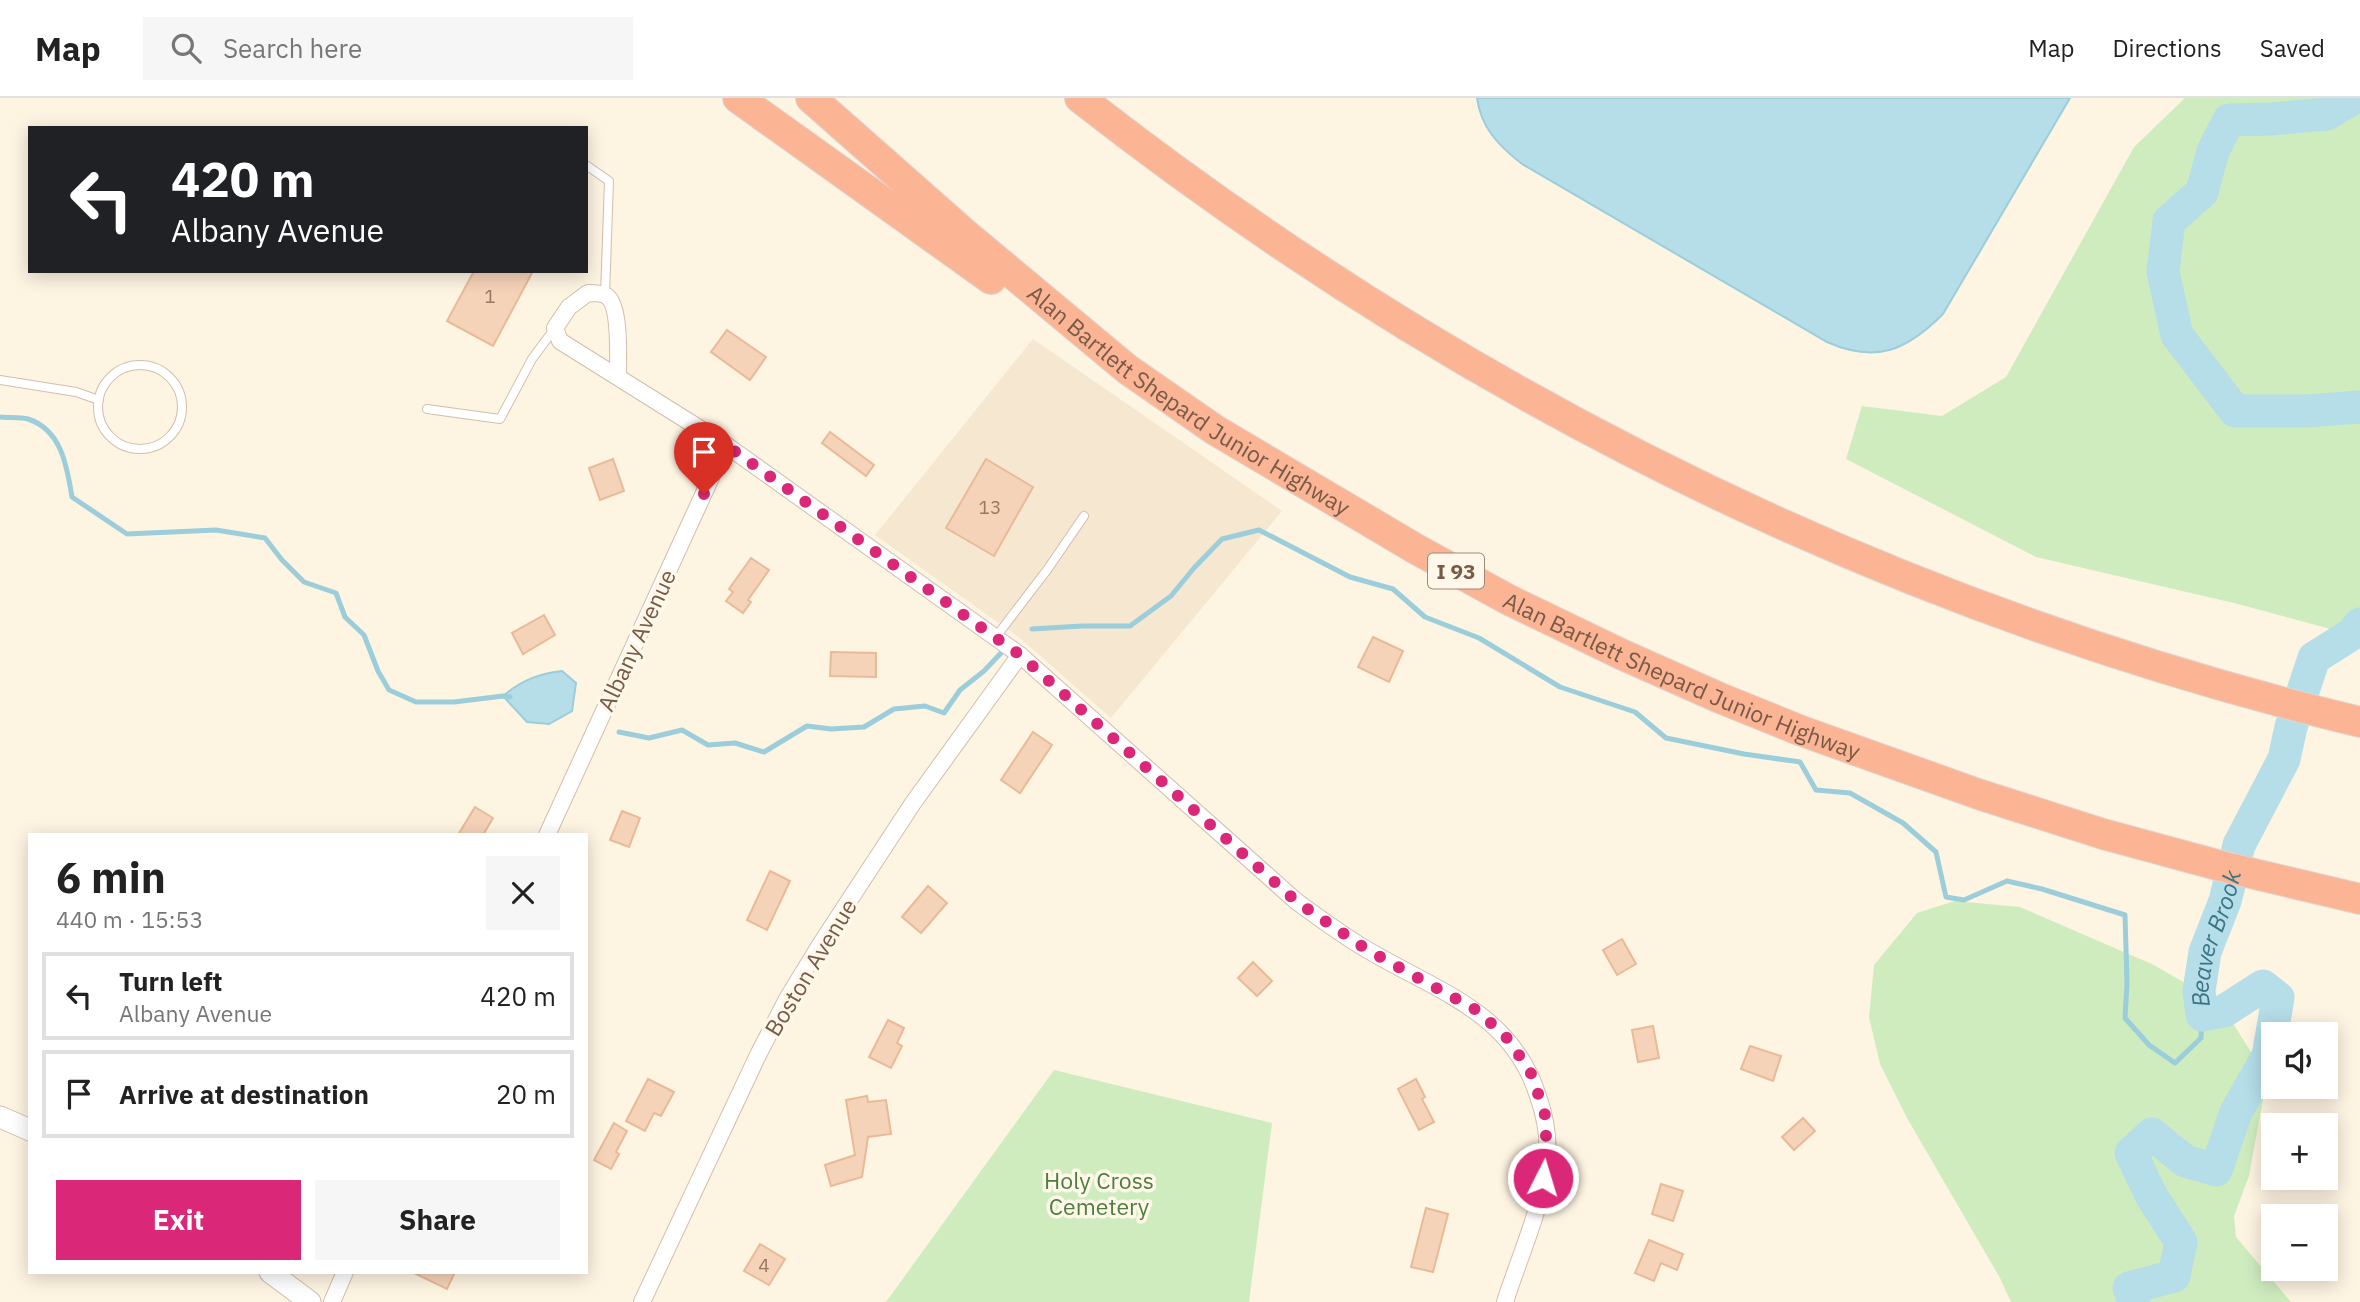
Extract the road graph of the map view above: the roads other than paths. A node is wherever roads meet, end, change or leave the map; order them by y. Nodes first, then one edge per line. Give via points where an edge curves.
1 (738, 98) edge
2 (811, 98) edge
3 (1080, 98) edge
4 (588, 166) edge
5 (605, 295) junction
6 (555, 328) junction
7 (1127, 369) junction
8 (618, 376) junction
9 (0, 380) edge
10 (99, 400) junction
11 (427, 409) dead end
12 (726, 445) junction
13 (1084, 516) dead end
14 (995, 638) junction
15 (1020, 655) junction
16 (2360, 722) edge
17 (548, 833) edge
18 (2360, 899) edge
19 (0, 1117) edge
20 (28, 1129) edge
21 (273, 1274) edge
22 (344, 1274) edge
23 (310, 1302) edge
24 (332, 1302) edge
25 (642, 1302) edge
26 (1505, 1302) edge

1 - 7 highway via 1041,315
2 - 7 highway, Alan Bartlett Shepard Junior Highway / I 93
3 - 16 highway via 1193,184 1347,289 1516,391 1751,511 1934,589 2121,655
4 - 5 lane via 609,181
5 - 6 street via 587,293 569,307
5 - 8 street via 616,314
6 - 8 street via 560,341
6 - 11 lane via 532,359 500,419
7 - 18 highway, Alan Bartlett Shepard Junior Highway / I 93 via 1215,430 1416,549 1623,656 1799,730 1978,794 2103,834
8 - 12 street
9 - 10 lane
10 - 10 lane via 112,376 123,369 150,367 163,372 180,393 180,420 164,442 151,448 124,446 103,427
12 - 14 street
12 - 17 street, Albany Avenue
13 - 14 lane
14 - 15 street
15 - 25 street, Boston Avenue via 914,803 787,999
15 - 26 street via 1296,901 1366,949 1478,1011 1509,1040 1532,1075 1545,1115 1547,1158 1539,1199
19 - 20 street
21 - 23 street
22 - 24 street

